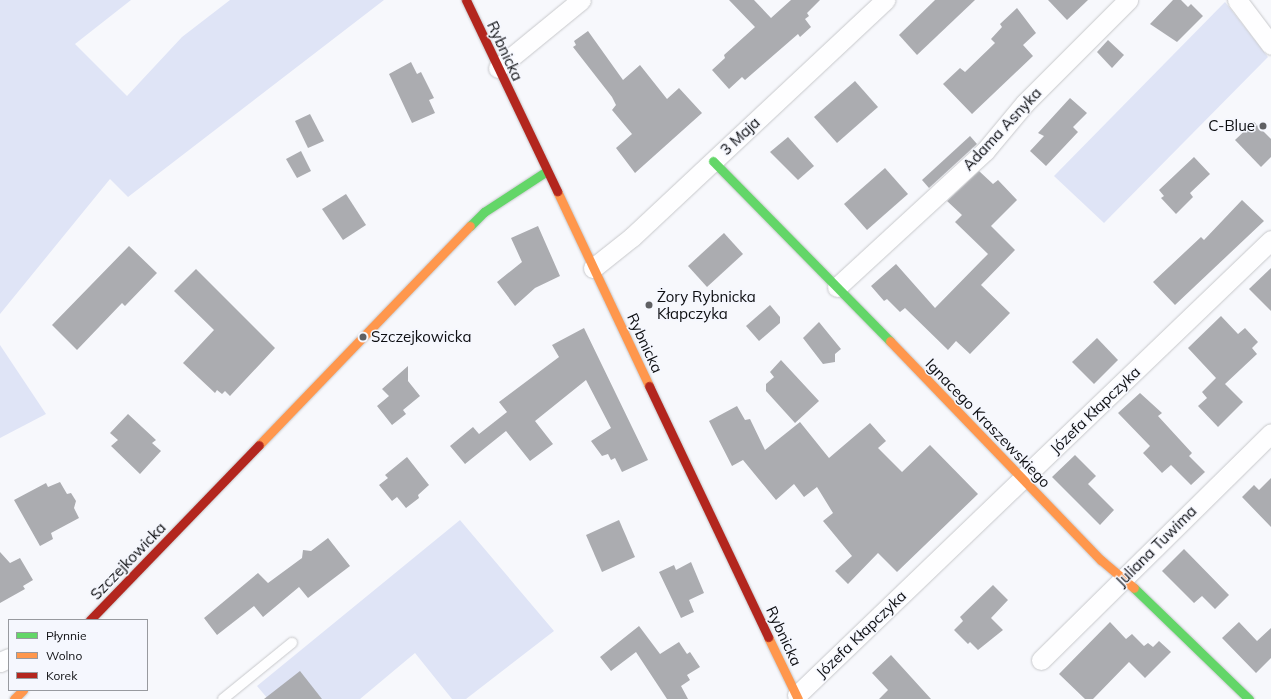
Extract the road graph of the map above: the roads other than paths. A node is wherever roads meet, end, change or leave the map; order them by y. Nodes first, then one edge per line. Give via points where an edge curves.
1 (466, 0) edge
2 (581, 0) edge
3 (885, 0) edge
4 (1128, 0) edge
5 (1237, 0) edge
6 (1271, 45) edge
7 (498, 68) junction
8 (713, 161) junction
9 (547, 171) junction
10 (1271, 240) edge
11 (593, 268) junction
12 (837, 288) junction
13 (1271, 433) edge
14 (1022, 480) junction
15 (1124, 578) junction
16 (91, 619) edge
17 (292, 643) dead end
18 (1041, 660) dead end
19 (22, 691) edge
20 (798, 697) edge
21 (14, 699) edge
22 (223, 699) edge
23 (1248, 699) edge

1 - 7 street, Rybnicka
2 - 7 street
3 - 8 street, 3 Maja
4 - 12 street, Adama Asnyka via 1025,103 985,151
5 - 6 street
7 - 9 street, Rybnicka
8 - 11 street, 3 Maja via 632,237
8 - 12 street, Ignacego Kraszewskiego
9 - 11 street, Rybnicka
9 - 16 street, Szczejkowicka via 484,212
10 - 14 street, Józefa Kłapczyka
11 - 20 street, Rybnicka
12 - 14 street, Ignacego Kraszewskiego via 1011,464
13 - 15 street, Juliana Tuwima
14 - 15 street, Ignacego Kraszewskiego via 1101,560
14 - 20 street, Józefa Kłapczyka
15 - 18 street, Juliana Tuwima
15 - 23 street, Ignacego Kraszewskiego
17 - 22 lane
19 - 21 street

